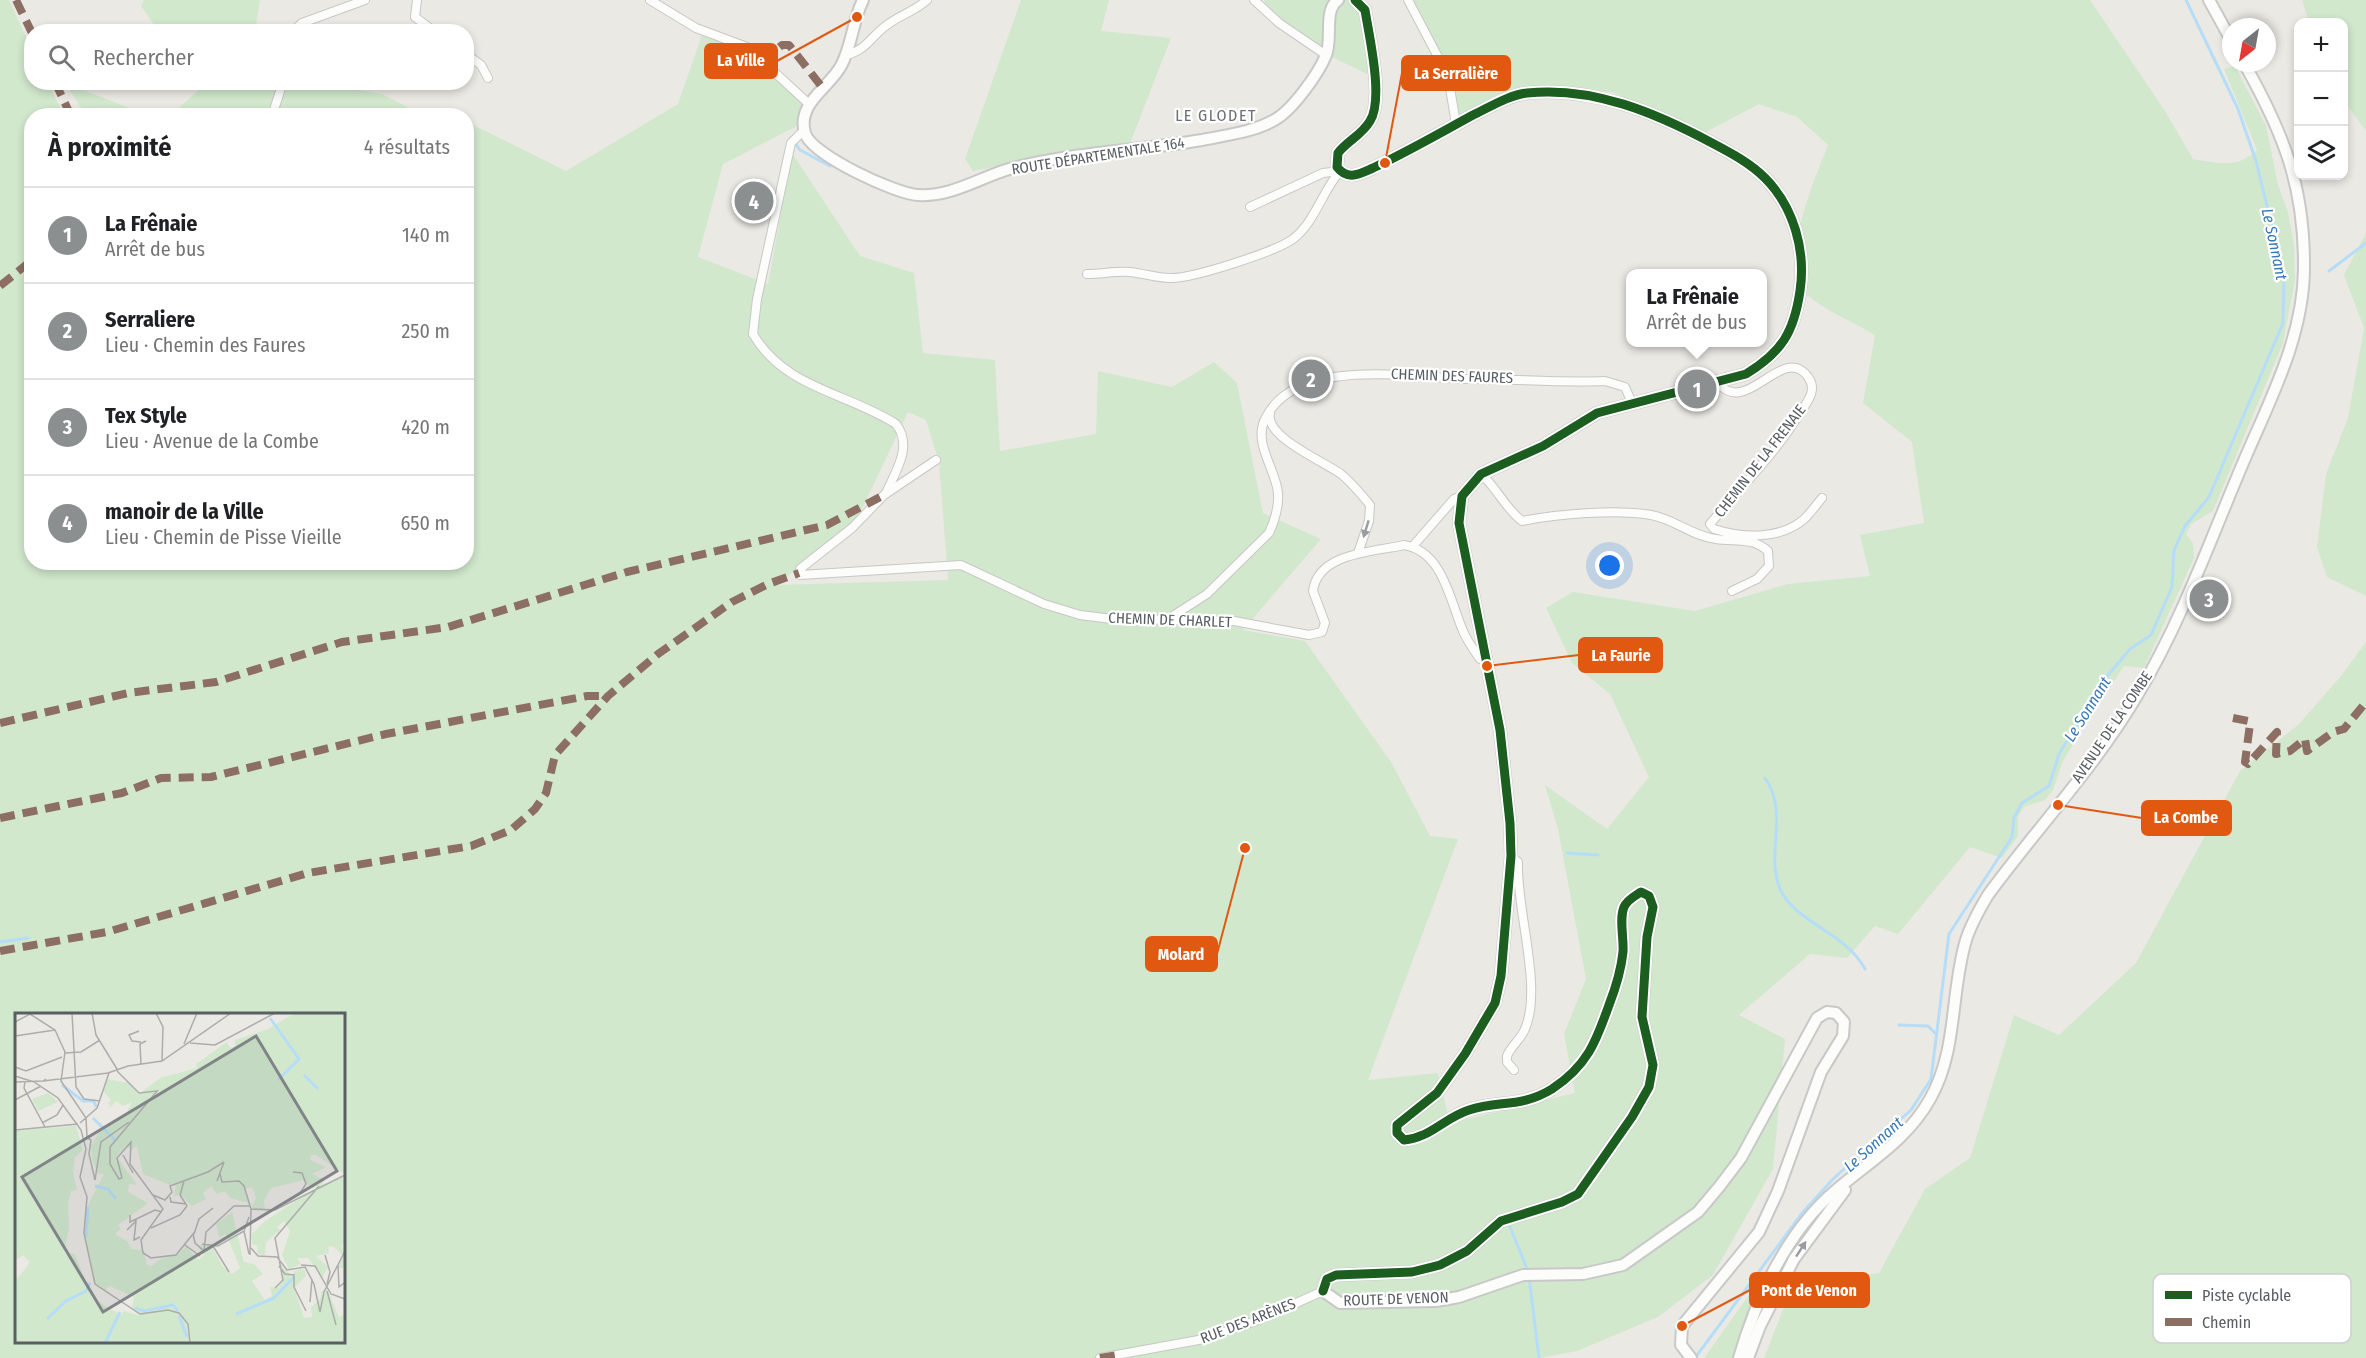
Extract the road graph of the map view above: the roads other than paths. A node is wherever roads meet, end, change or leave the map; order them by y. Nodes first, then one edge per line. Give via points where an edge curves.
1 (365, 0) edge
2 (416, 0) edge
3 (650, 0) edge
4 (863, 0) edge
5 (927, 0) edge
6 (1338, 0) edge
7 (1355, 0) edge
8 (1408, 0) edge
9 (2209, 0) edge
10 (1258, 3) edge
11 (301, 24) edge
12 (424, 24) edge
13 (2222, 24) edge
14 (846, 55) junction
15 (1326, 55) junction
16 (474, 60) edge
17 (2249, 72) edge
18 (488, 78) dead end
19 (280, 90) edge
20 (809, 104) junction
21 (275, 108) edge
22 (1456, 124) junction
23 (804, 130) junction
24 (1340, 171) junction
25 (1250, 207) dead end
26 (1087, 274) dead end
27 (1716, 383) junction
28 (1632, 403) junction
29 (1270, 411) junction
30 (936, 460) dead end
31 (1481, 474) junction
32 (884, 495) junction
33 (1462, 496) junction
34 (1822, 498) dead end
35 (1413, 546) junction
36 (1358, 553) junction
37 (1732, 591) dead end
38 (1168, 619) junction
39 (1486, 660) junction
40 (1511, 856) junction
41 (1514, 1071) dead end
42 (1850, 1182) junction
43 (1323, 1291) junction
44 (1100, 1358) edge
45 (1691, 1358) edge
46 (1739, 1358) edge
47 (1748, 1358) edge

1 - 11 street
2 - 12 street via 415,17
3 - 20 street via 696,28 747,47
4 - 14 street
5 - 14 street via 888,24 860,52
6 - 15 street, ROUTE DÉPARTEMENTALE 164 via 1331,9
7 - 24 street via 1365,10 1376,102 1372,118 1361,133 1338,153
8 - 22 street via 1448,76
9 - 13 street
10 - 15 street
14 - 20 street via 839,70
15 - 23 street, ROUTE DÉPARTEMENTALE 164 via 1288,108 1266,124 1202,140 1009,169 937,194 903,192 850,169 809,142
16 - 18 street
17 - 42 street, AVENUE DE LA COMBE via 2283,137 2298,197 2303,291 2288,356 2181,608 2138,695 1974,918 1965,942 1948,1054 1929,1101 1906,1131
19 - 21 street
20 - 23 street
22 - 24 street via 1355,176
22 - 27 street via 1525,93 1568,92 1608,99 1649,113 1741,159 1766,179 1797,232 1802,256 1798,302 1785,341 1766,362 1746,374
23 - 32 street via 791,143 753,334 763,349 794,376 896,424 902,431 904,446
24 - 25 street via 1323,173
24 - 26 street via 1292,240 1211,272 1172,279 1128,272
27 - 28 street
27 - 34 street, CHEMIN DE LA FRENAIE via 1728,392 1744,392 1794,367 1812,382 1812,393 1795,421 1710,524 1714,529 1755,536 1778,532 1803,520
28 - 29 street, CHEMIN DES FAURES via 1625,387 1605,381 1359,373 1292,390
28 - 31 street via 1597,413 1543,446
29 -> 36 street via 1271,423 1286,439 1339,473 1370,505
29 - 38 street via 1264,420 1262,437 1278,494 1269,533 1207,594
30 - 32 street
31 - 33 street
31 - 37 street via 1510,512 1522,521 1549,515 1651,515 1715,539 1759,543 1768,552 1769,566 1757,579
32 - 38 street, CHEMIN DE CHARLET via 799,573 806,576 961,565 1056,609 1112,618
33 - 35 street via 1454,499
33 - 39 street via 1459,523
35 - 36 street, CHEMIN DE CHARLET
35 - 39 street via 1433,561 1464,633 1480,659
36 - 38 street, CHEMIN DE CHARLET via 1331,564 1314,583 1313,591 1325,623 1322,632 1309,635 1234,621
39 - 40 street via 1504,760
40 - 41 street via 1518,862 1517,881 1531,982 1525,1030 1507,1056
40 - 43 street, ROUTE DE VENON via 1502,976 1495,1003 1437,1093 1409,1113 1397,1125 1396,1133 1404,1140 1418,1139 1469,1109 1523,1101 1550,1090 1572,1074 1594,1047 1621,969 1624,907 1641,892 1653,907 1642,1017 1653,1065 1646,1096 1578,1194 1502,1221 1454,1260 1412,1272 1336,1275 1327,1279
42 - 46 street via 1836,1190 1785,1252 1751,1317
47 -> 42 street via 1794,1259
43 - 44 street, RUE DES ARÈNES via 1204,1339
43 - 45 street, ROUTE DE VENON via 1341,1303 1436,1301 1528,1274 1583,1274 1623,1265 1698,1212 1741,1158 1817,1018 1827,1012 1836,1013 1844,1022 1843,1036 1821,1072 1779,1191 1759,1232 1682,1326 1681,1345

